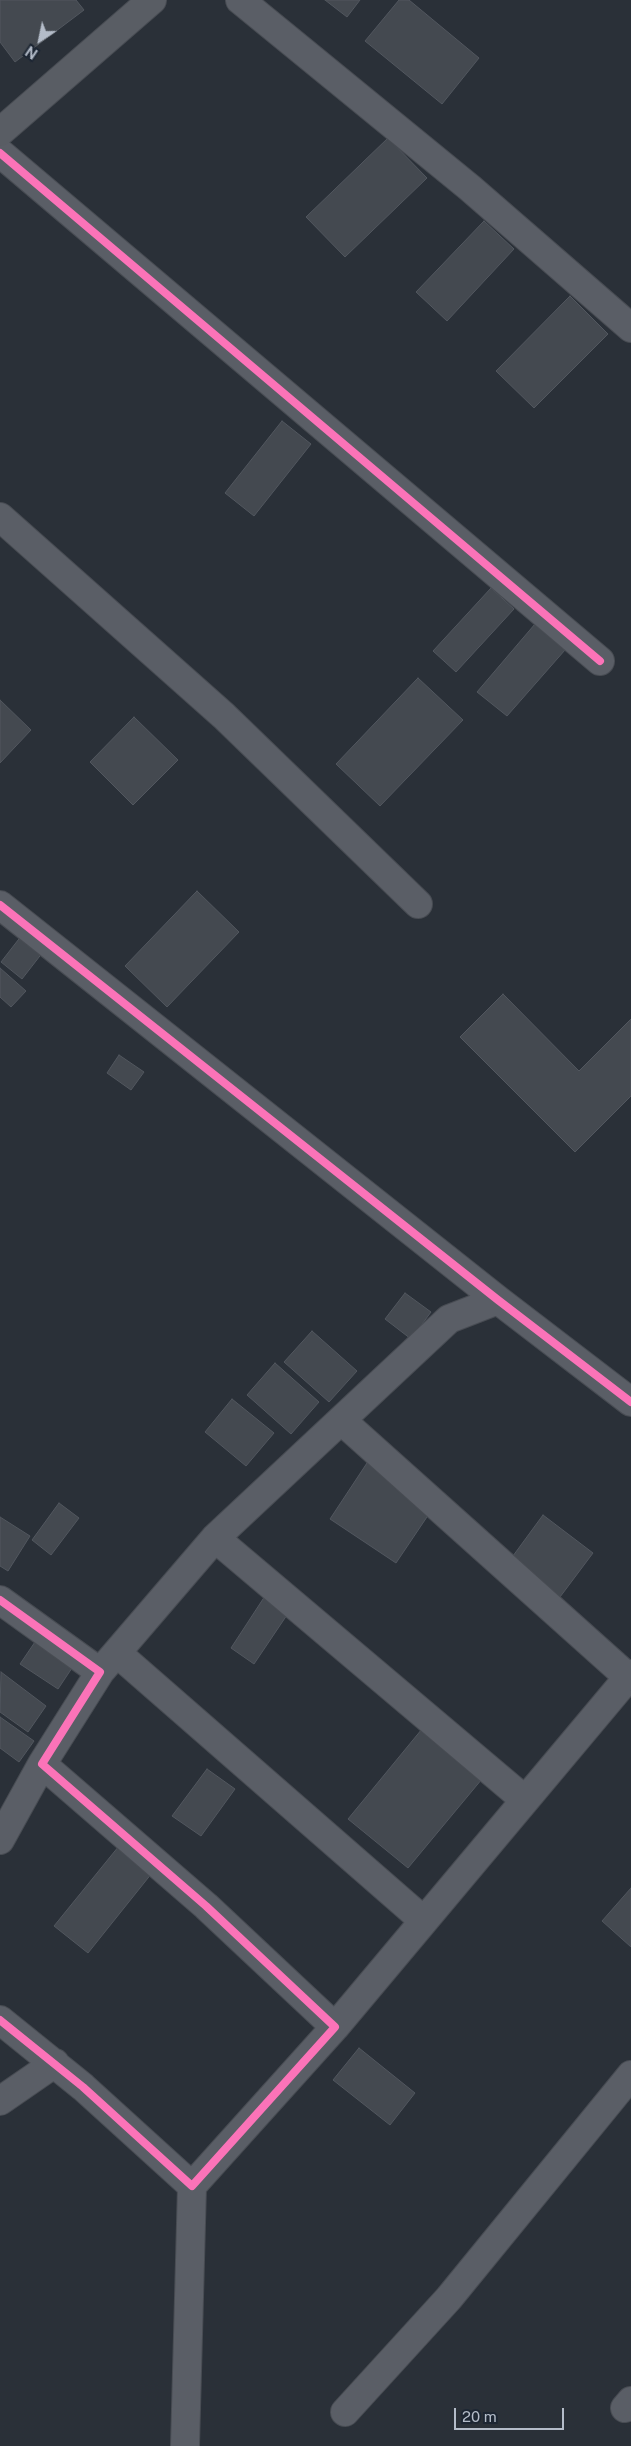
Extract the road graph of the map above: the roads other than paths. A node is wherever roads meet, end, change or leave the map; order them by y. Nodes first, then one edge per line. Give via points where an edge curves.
1 (240, 0) edge
2 (143, 3) edge
3 (0, 132) edge
4 (0, 153) edge
5 (631, 328) edge
6 (0, 517) edge
7 (600, 661) dead end
8 (418, 904) dead end
9 (0, 905) edge
10 (498, 1300) junction
11 (631, 1402) edge
12 (341, 1420) junction
13 (215, 1538) junction
14 (0, 1600) edge
15 (109, 1662) junction
16 (630, 1676) edge
17 (42, 1764) junction
18 (525, 1800) junction
19 (0, 1840) edge
20 (424, 1921) junction
21 (0, 2020) edge
22 (335, 2027) junction
23 (55, 2063) junction
24 (631, 2074) edge
25 (0, 2102) edge
26 (192, 2186) junction
27 (344, 2412) dead end
28 (185, 2446) edge

1 - 5 street via 470,188
2 - 3 main road
4 - 7 street
6 - 8 street via 224,716
9 - 10 street
10 - 11 street
10 - 12 street via 449,1319
12 - 13 street
12 - 16 street
13 - 15 street
13 - 18 street
14 - 15 street
15 - 17 street
15 - 20 street
16 - 18 street
17 - 19 street
17 - 22 street via 206,1906
18 - 20 street
20 - 22 street
21 - 23 street
22 - 26 street
23 - 25 street
23 - 26 street
24 - 27 street via 449,2298
26 - 28 street

